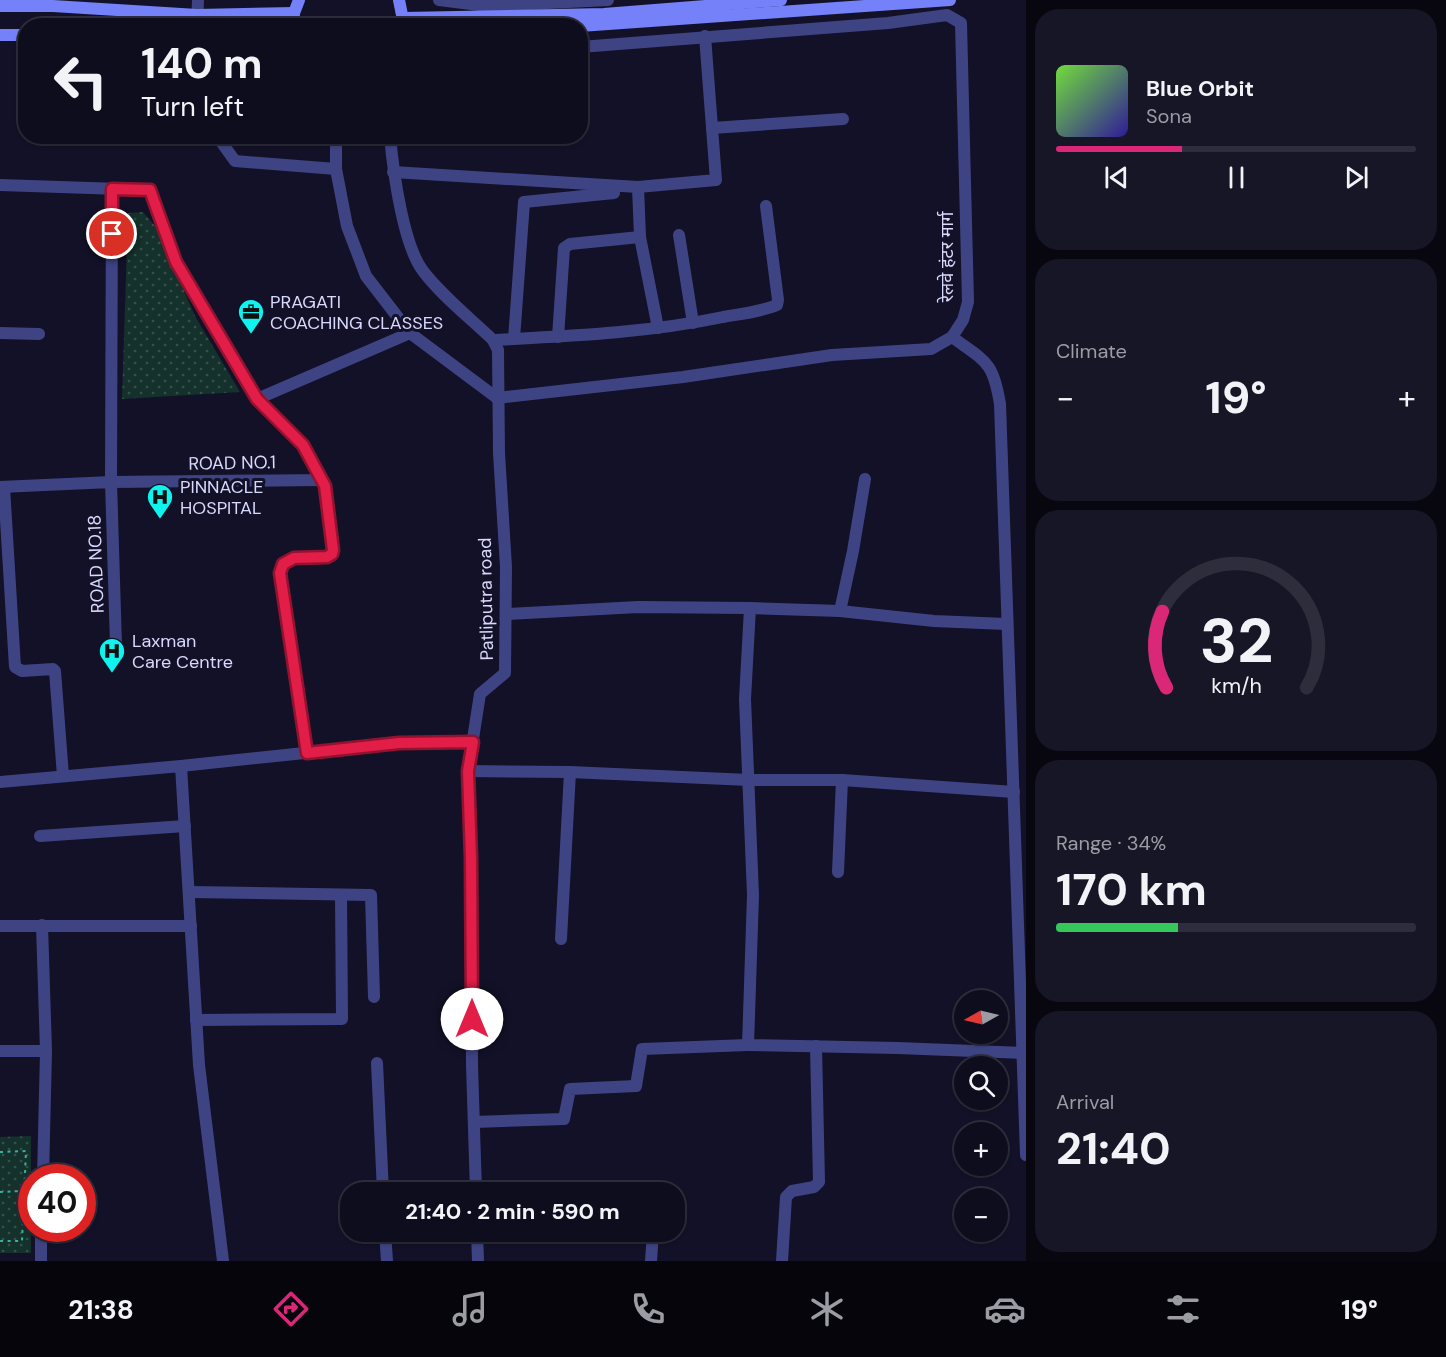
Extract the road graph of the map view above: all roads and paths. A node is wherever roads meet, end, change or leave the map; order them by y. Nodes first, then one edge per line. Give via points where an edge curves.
1 (198, 0) edge
2 (299, 0) edge
3 (399, 0) edge
4 (439, 0) edge
5 (608, 0) edge
6 (781, 0) edge
7 (889, 0) edge
8 (950, 0) edge
9 (538, 2) edge
10 (487, 3) edge
11 (0, 6) edge
12 (176, 18) edge
13 (197, 18) edge
14 (294, 18) edge
15 (403, 18) edge
16 (453, 18) edge
17 (888, 23) junction
18 (588, 25) edge
19 (0, 35) edge
20 (18, 35) edge
21 (705, 36) junction
22 (588, 46) edge
23 (843, 119) dead end
24 (712, 128) junction
25 (223, 144) edge
26 (336, 144) edge
27 (391, 144) edge
28 (336, 169) junction
29 (393, 172) junction
30 (0, 185) edge
31 (638, 187) junction
32 (112, 189) junction
33 (614, 194) dead end
34 (766, 206) dead end
35 (679, 235) dead end
36 (640, 237) junction
37 (693, 323) junction
38 (658, 328) junction
39 (0, 333) edge
40 (410, 333) junction
41 (39, 334) dead end
42 (558, 337) junction
43 (952, 337) junction
44 (514, 339) junction
45 (493, 340) junction
46 (497, 398) junction
47 (257, 399) junction
48 (865, 479) dead end
49 (321, 480) junction
50 (111, 482) junction
51 (2, 487) edge
52 (750, 608) junction
53 (840, 611) junction
54 (506, 614) junction
55 (1006, 624) junction
56 (116, 645) dead end
57 (473, 742) junction
58 (307, 753) junction
59 (181, 766) junction
60 (468, 771) junction
61 (570, 772) junction
62 (63, 776) junction
63 (749, 780) junction
64 (842, 780) junction
65 (0, 782) edge
66 (1014, 792) junction
67 (185, 826) junction
68 (40, 836) dead end
69 (838, 872) dead end
70 (189, 892) junction
71 (341, 895) junction
72 (0, 926) edge
73 (42, 926) junction
74 (191, 926) junction
75 (561, 939) dead end
76 (374, 997) dead end
77 (196, 1020) junction
78 (748, 1045) junction
79 (816, 1046) junction
80 (0, 1050) edge
81 (46, 1050) junction
82 (1023, 1053) junction
83 (378, 1063) dead end
84 (474, 1122) junction
85 (0, 1152) edge
86 (1026, 1155) edge
87 (25, 1164) edge
88 (43, 1164) edge
89 (383, 1182) edge
90 (476, 1182) edge
91 (18, 1191) edge
92 (0, 1192) edge
93 (0, 1241) edge
94 (18, 1241) edge
95 (41, 1242) edge
96 (386, 1242) edge
97 (477, 1242) edge
98 (652, 1242) edge
99 (41, 1261) edge
100 (223, 1261) edge
101 (387, 1261) edge
102 (478, 1261) edge
103 (651, 1261) edge
104 (782, 1261) edge

1 - 13 street
2 - 14 main road
3 - 15 main road
4 - 10 street
5 - 9 street
6 - 16 main road via 604,14
7 - 17 street
8 - 18 main road, bridge
9 - 10 street
11 - 12 main road via 53,6
17 - 21 street, रेलवे हंटर मार्ग
17 - 43 street, रेलवे हंटर मार्ग via 947,15 961,23 968,302
19 - 20 main road
21 - 22 street, रेलवे हंटर मार्ग
21 - 24 street
23 - 24 street
24 - 31 street via 716,180
25 - 28 street via 235,161
26 - 28 street
27 - 29 street
28 - 40 street via 347,226 366,276
29 - 31 street
29 - 45 street via 411,247 422,270
30 - 32 street
31 - 36 street
32 - 47 street, ROAD NO.1 via 150,190 176,262
32 - 50 street
33 - 44 street via 524,202
34 - 37 street via 777,305
35 - 37 street
36 - 38 street
36 - 42 street via 570,244 564,248
37 - 38 street
38 - 42 street
39 - 41 street
40 - 46 street
40 - 47 street
42 - 44 street
43 - 46 street via 931,349 832,355
43 - 55 street via 986,362 995,378 1000,404
44 - 45 street
45 - 46 street, Patliputra road via 498,350
46 - 54 street, Patliputra road
47 - 49 street, ROAD NO.1 via 303,445
48 - 53 street
49 - 50 street, ROAD NO.1
49 - 58 street via 325,486 332,554 294,558 283,564 280,573
50 - 51 street, ROAD NO.1
50 - 56 street, ROAD NO.18
51 - 62 street via 15,667 22,671 55,671
52 - 53 street
52 - 54 street via 638,607
52 - 63 street via 746,699
53 - 55 street
54 - 57 street, Patliputra road via 505,673 480,694
55 - 66 street
57 - 58 street via 399,743
57 - 60 street, Patliputra road
58 - 59 street
59 - 62 street
59 - 67 street
60 - 61 street
60 - 84 street, Patliputra road
61 - 63 street
61 - 75 street
62 - 65 street
63 - 64 street
63 - 78 street via 753,895
64 - 66 street
64 - 69 street
66 - 82 street
67 - 68 street
67 - 70 street
70 - 71 street
70 - 74 street
71 - 76 street via 371,895
71 - 77 street via 342,1019
72 - 73 street
73 - 74 street
73 - 81 street
74 - 77 street
77 - 100 street
78 - 79 street
78 - 84 street via 642,1049 636,1086 570,1089 564,1119
79 - 82 street
79 - 104 street via 819,1182 786,1197
80 - 81 street
81 - 88 street
82 - 86 street
83 - 89 street
84 - 90 street, Patliputra road
85 - 87 path via 26,1151
91 - 92 path
93 - 94 path
95 - 99 street
96 - 101 street
97 - 102 street
98 - 103 street

